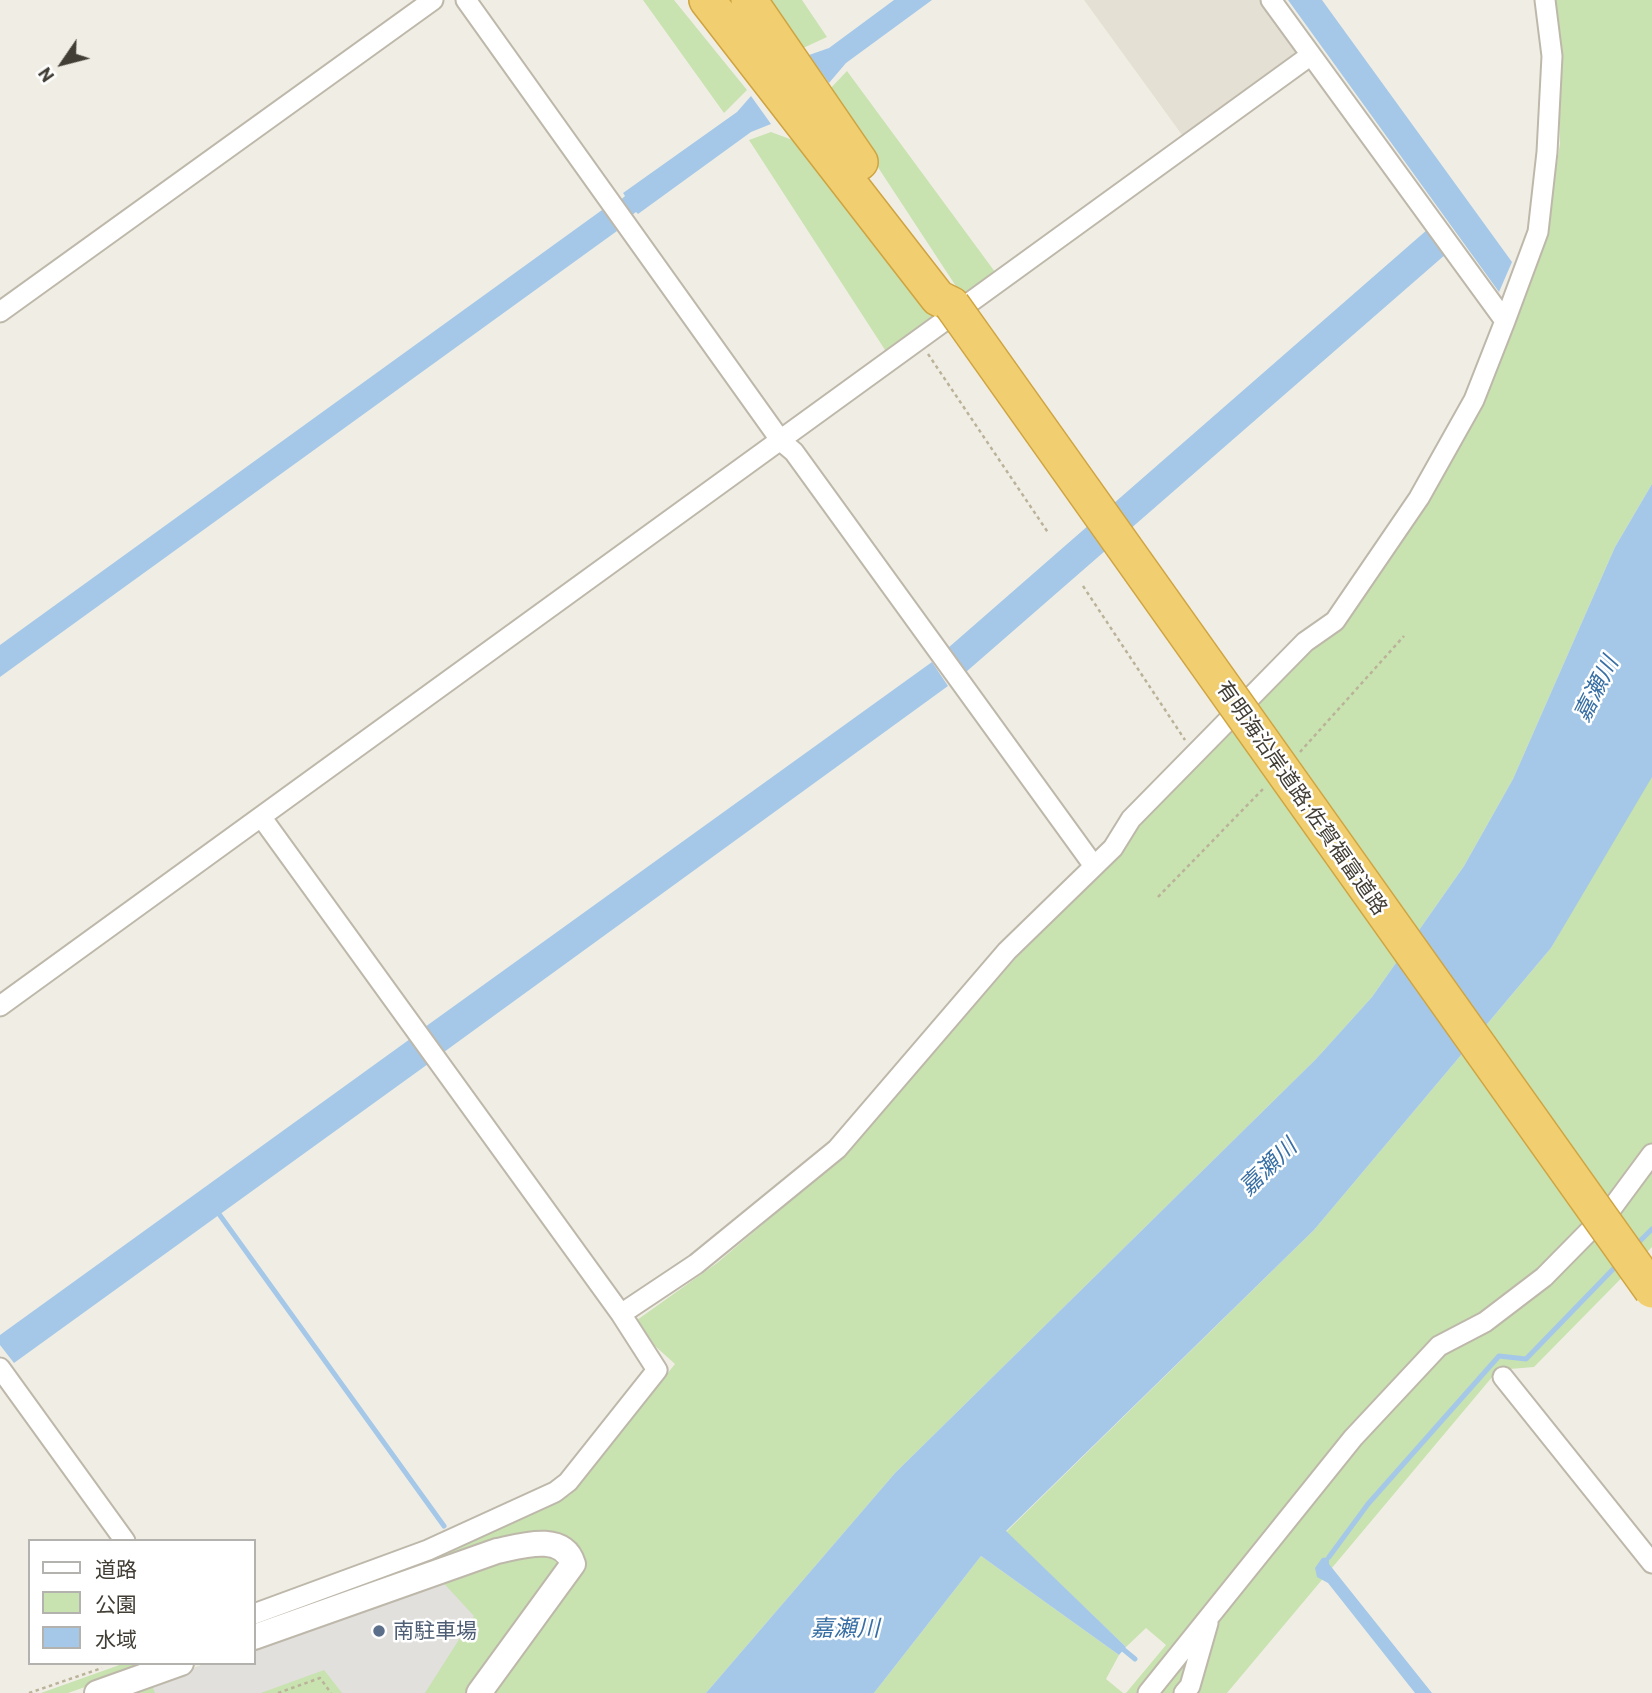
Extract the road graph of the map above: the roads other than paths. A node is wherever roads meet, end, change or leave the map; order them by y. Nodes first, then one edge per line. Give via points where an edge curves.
1 (433, 0) edge
2 (466, 0) edge
3 (707, 0) edge
4 (749, 0) edge
5 (1271, 0) edge
6 (1545, 0) edge
7 (1311, 55) junction
8 (952, 305) junction
9 (0, 312) edge
10 (1506, 321) junction
11 (781, 441) junction
12 (262, 818) junction
13 (1094, 866) junction
14 (0, 1006) edge
15 (1652, 1154) edge
16 (1652, 1290) edge
17 (621, 1314) junction
18 (0, 1368) edge
19 (1503, 1377) dead end
20 (124, 1539) edge
21 (1652, 1563) edge
22 (256, 1613) edge
23 (1210, 1615) junction
24 (256, 1636) edge
25 (175, 1665) edge
26 (97, 1693) edge
27 (479, 1693) edge
28 (1148, 1693) edge
29 (1184, 1693) edge

1 - 9 street
2 - 11 street
3 - 8 highway via 938,299
4 - 8 highway via 948,291
5 - 7 street
6 - 10 street via 1552,56 1538,232
7 - 10 street
7 - 11 street
8 - 16 highway, 有明海沿岸道路;佐賀福富道路, bridge
10 - 13 street via 1474,401 1419,498 1335,621 1305,642 1131,819 1113,848
11 - 12 street
11 - 13 street via 794,452
12 - 14 street
12 - 17 street
13 - 17 street via 1007,951 837,1149 696,1264
15 - 23 street via 1612,1208 1544,1277 1485,1322 1439,1346 1353,1437
17 - 22 street via 657,1370 568,1482 428,1550
18 - 20 street
19 - 21 street
23 - 28 street
23 - 29 street via 1191,1686
24 - 27 street via 497,1551 532,1543 555,1545 570,1555 573,1564
25 - 26 street

